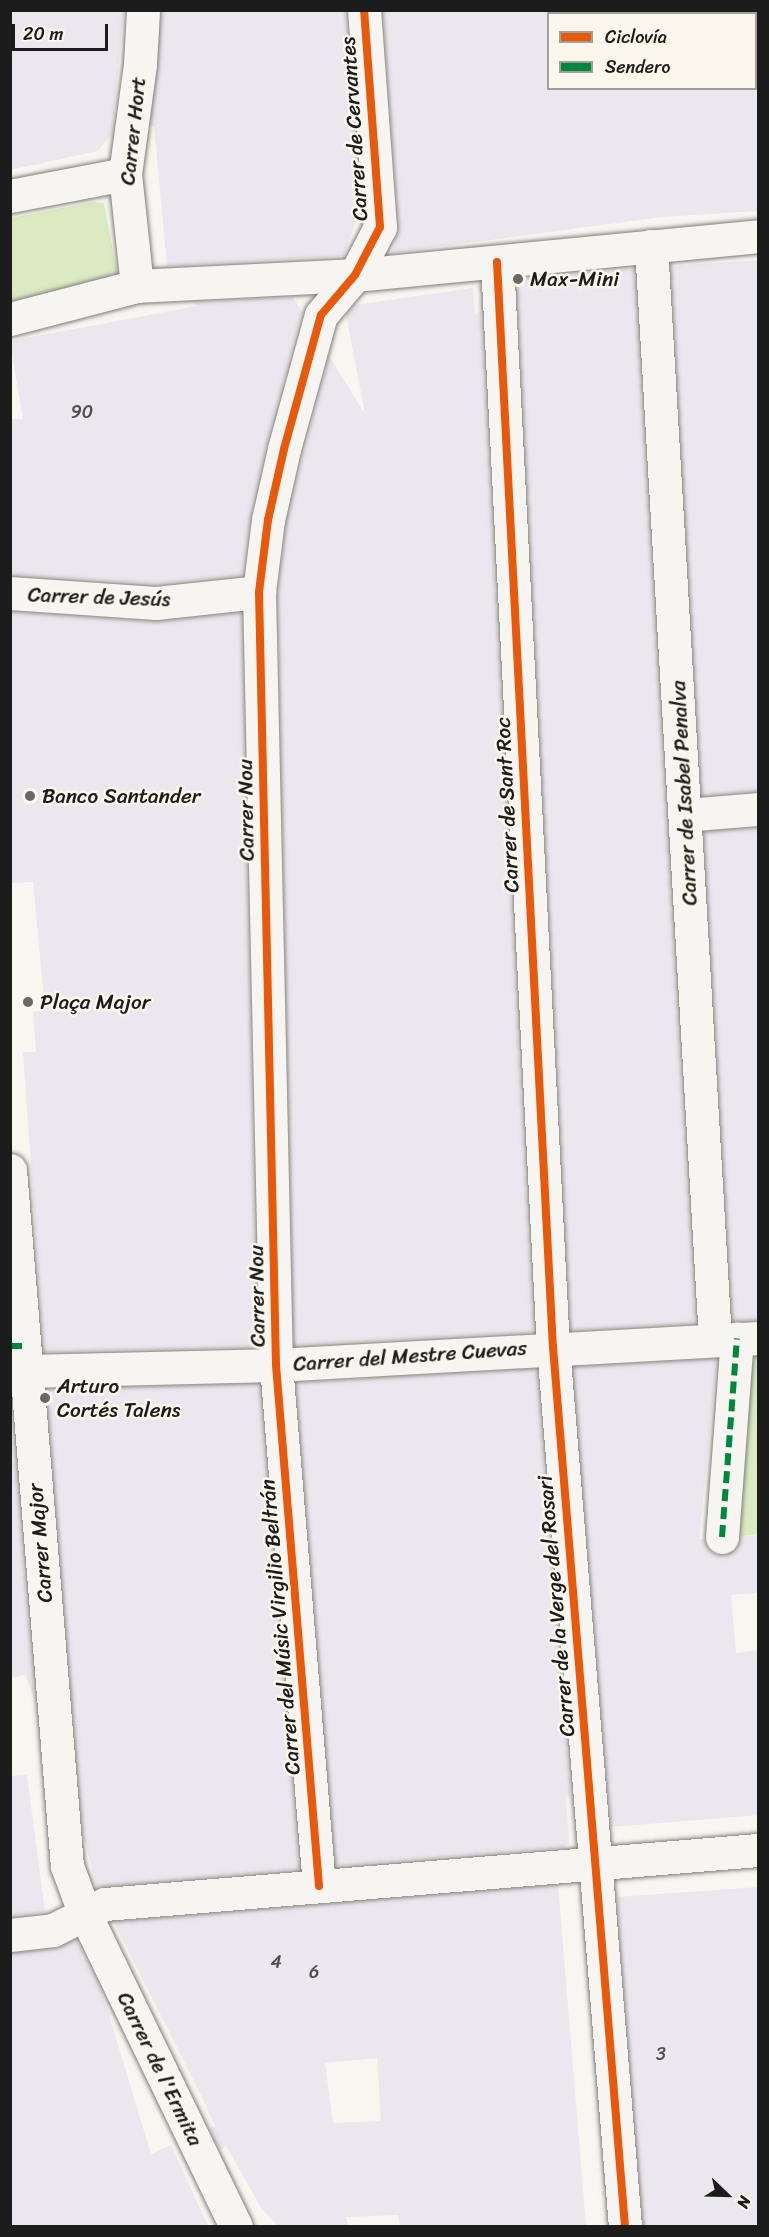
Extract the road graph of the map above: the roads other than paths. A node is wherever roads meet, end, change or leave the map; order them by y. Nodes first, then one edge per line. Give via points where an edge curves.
1 (143, 10) edge
2 (364, 10) edge
3 (125, 174) junction
4 (10, 196) edge
5 (759, 236) edge
6 (651, 246) junction
7 (498, 262) junction
8 (355, 275) junction
9 (137, 286) junction
10 (10, 319) edge
11 (259, 592) junction
12 (10, 593) edge
13 (759, 809) edge
14 (685, 815) junction
15 (10, 1170) edge
16 (737, 1339) edge
17 (553, 1347) junction
18 (19, 1354) edge
19 (276, 1365) junction
20 (722, 1537) dead end
21 (759, 1850) edge
22 (596, 1862) junction
23 (319, 1886) junction
24 (84, 1912) junction
25 (10, 1935) edge
26 (236, 2226) edge
27 (625, 2226) edge

1 - 3 street, Carrer Hort
2 - 8 street, Carrer de Cervantes via 380,227
3 - 4 street
3 - 9 street, Carrer Hort
5 - 6 street
6 - 7 street
6 - 14 street, Carrer de Isabel Penalva
7 - 8 street
7 - 17 street, Carrer de Sant Roc
8 - 9 street
8 - 11 street, Carrer Nou via 321,315 300,383 268,520
9 - 10 street
11 - 12 street, Carrer de Jesús via 156,603
11 - 19 street, Carrer Nou
13 - 14 street
14 - 16 street, Carrer de Isabel Penalva
15 - 18 street, Carrer Major
16 - 17 street, Carrer del Mestre Cuevas
16 - 20 street, Carrer de Isabel Penalva
17 - 19 street, Carrer del Mestre Cuevas
17 - 22 street, Carrer de la Verge del Rosari
18 - 19 street, Carrer del Mestre Cuevas
18 - 24 street, Carrer Major via 67,1866
19 - 23 street, Carrer del Músic Virgilio Beltrán
21 - 22 street
22 - 23 street
22 - 27 street, Carrer de la Verge del Rosari
23 - 24 street via 105,1904
24 - 25 street via 53,1930
24 - 26 street, Carrer de l'Ermita

